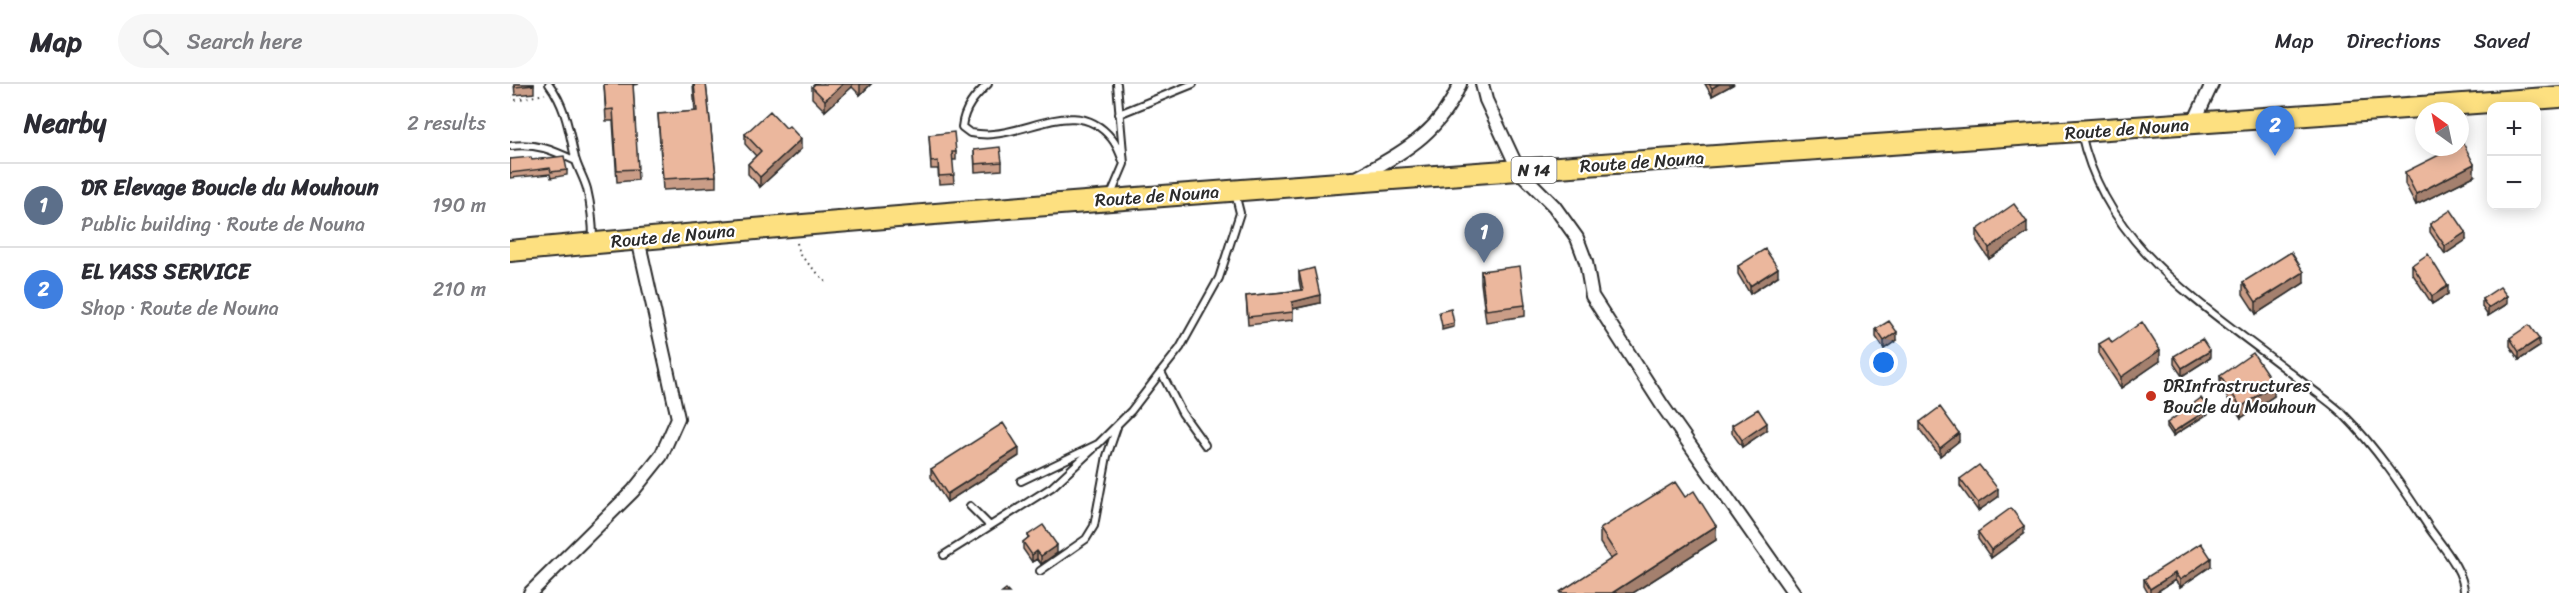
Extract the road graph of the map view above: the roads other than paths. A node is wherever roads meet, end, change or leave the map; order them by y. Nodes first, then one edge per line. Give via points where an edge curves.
1 (549, 84) edge
2 (988, 84) edge
3 (1117, 84) edge
4 (1193, 84) edge
5 (1460, 84) edge
6 (1482, 84) edge
7 (2212, 84) edge
8 (2559, 97) edge
9 (1119, 114) junction
10 (2193, 124) junction
11 (2081, 132) junction
12 (511, 146) edge
13 (576, 161) junction
14 (1124, 164) junction
15 (1519, 171) junction
16 (1347, 183) junction
17 (1235, 190) junction
18 (1108, 200) junction
19 (638, 239) junction
20 (594, 243) junction
21 (510, 251) edge
22 (1161, 372) junction
23 (1118, 424) junction
24 (1098, 444) junction
25 (1205, 445) dead end
26 (1021, 481) dead end
27 (970, 506) dead end
28 (990, 526) junction
29 (944, 555) dead end
30 (1040, 571) dead end
31 (530, 593) edge
32 (1794, 593) edge
33 (2464, 593) edge

1 - 13 lane via 567,119
2 - 14 lane via 973,99 963,118 962,126 970,133 995,134 1065,118 1085,119 1100,126 1114,140
3 - 9 lane
4 - 9 lane
5 - 16 street via 1451,105 1428,133
6 - 15 street
7 - 10 street
8 - 10 main road, Route de Nouna / N 14
9 - 14 lane
10 - 11 main road, Route de Nouna / N 14
11 - 15 main road, Route de Nouna / N 14
11 - 33 lane via 2100,191 2158,269 2342,413 2394,475 2458,572
12 - 13 lane via 529,144
13 - 20 lane via 586,188
14 - 18 lane
15 - 16 main road, Route de Nouna / N 14
15 - 32 street via 1554,206 1577,238 1592,297 1662,405
16 - 17 main road, Route de Nouna / N 14
17 - 18 main road, Route de Nouna / N 14
17 - 22 lane via 1240,213 1219,278 1180,348
18 - 19 main road, Route de Nouna / N 14
19 - 20 main road, Route de Nouna / N 14
19 - 31 street via 678,418 661,456 633,492
20 - 21 main road, Route de Nouna / N 14
22 - 23 lane
22 - 25 lane
23 - 24 lane
23 - 30 lane via 1107,456 1094,526 1086,539
24 - 26 lane
24 - 28 lane via 1052,487
27 - 28 lane
28 - 29 lane

